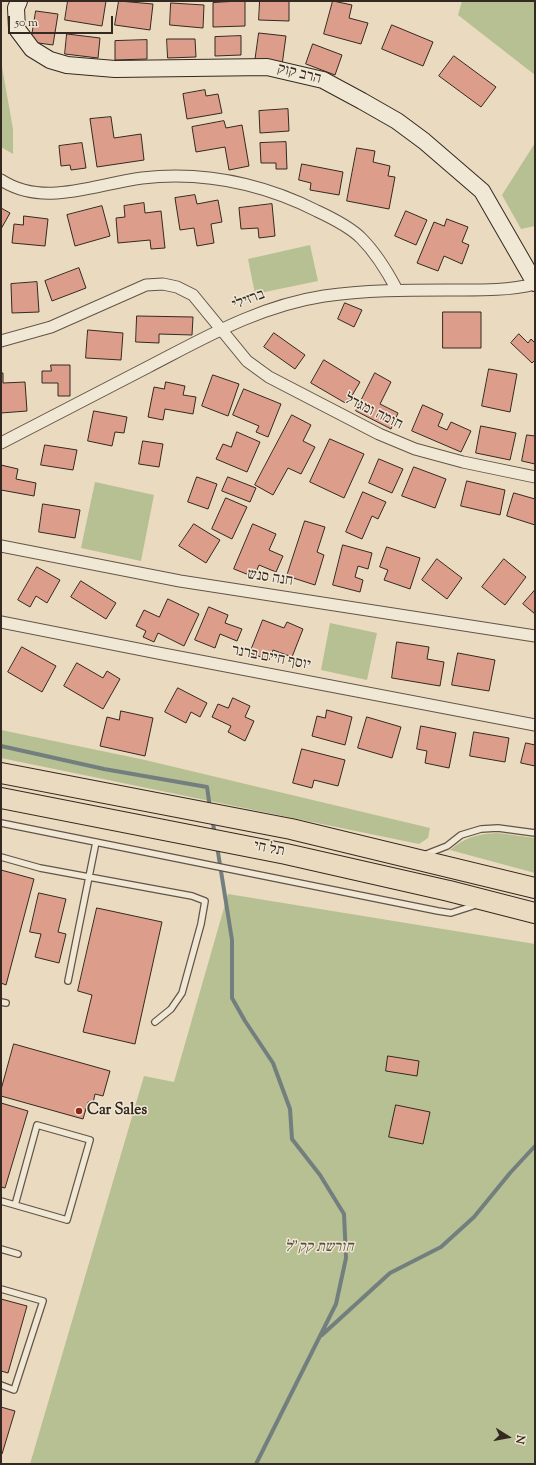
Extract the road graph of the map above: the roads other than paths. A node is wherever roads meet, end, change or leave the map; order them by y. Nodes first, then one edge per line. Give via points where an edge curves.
1 (19, 1) edge
2 (1, 180) edge
3 (535, 283) edge
4 (397, 290) junction
5 (220, 330) junction
6 (1, 341) edge
7 (1, 443) edge
8 (535, 477) edge
9 (1, 546) edge
10 (1, 622) edge
11 (535, 636) edge
12 (535, 725) edge
13 (1, 773) edge
14 (1, 798) edge
15 (1, 823) edge
16 (535, 833) edge
17 (96, 842) junction
18 (1, 857) edge
19 (415, 858) junction
20 (90, 877) junction
21 (535, 888) edge
22 (486, 901) junction
23 (535, 913) edge
24 (68, 981) dead end
25 (155, 1022) dead end
26 (1, 1201) edge
27 (15, 1205) junction
28 (1, 1249) edge
29 (18, 1254) dead end
30 (1, 1289) edge
31 (1, 1385) edge

1 - 3 street, הרב קוק via 16,8 17,29 32,49 50,60 68,65 114,69 267,67 323,80 362,101 397,121 424,141 482,191
2 - 4 street via 24,192 45,194 142,178 177,176 219,179 256,186 303,204 360,237 378,257
3 - 4 street, ברזילי via 493,290
4 - 5 street, ברזילי via 324,296 281,305 248,316
5 - 6 street, חומה ומגדל via 193,295 177,287 163,284 146,285 52,327
5 - 7 street, ברזילי
5 - 8 street, חומה ומגדל via 247,361 269,377 379,434 415,449 462,462
9 - 11 street, חנה סנש via 180,581
10 - 12 street, יוסף חיים ברנר
13 - 19 highway, תל חי via 291,830
14 - 22 highway, תל חי via 286,854
15 - 17 lane
16 - 19 lane via 498,828 481,829 461,835 447,846
17 - 20 lane
17 - 22 lane via 451,913
18 - 20 lane via 40,868
19 - 21 highway, תל חי
20 - 24 lane
20 - 25 lane via 192,896 205,902 202,924 182,993 171,1008
22 - 23 highway, תל חי
26 - 27 lane
27 - 27 lane via 67,1220 90,1140 37,1125
28 - 29 lane
30 - 31 lane via 43,1301 14,1390

